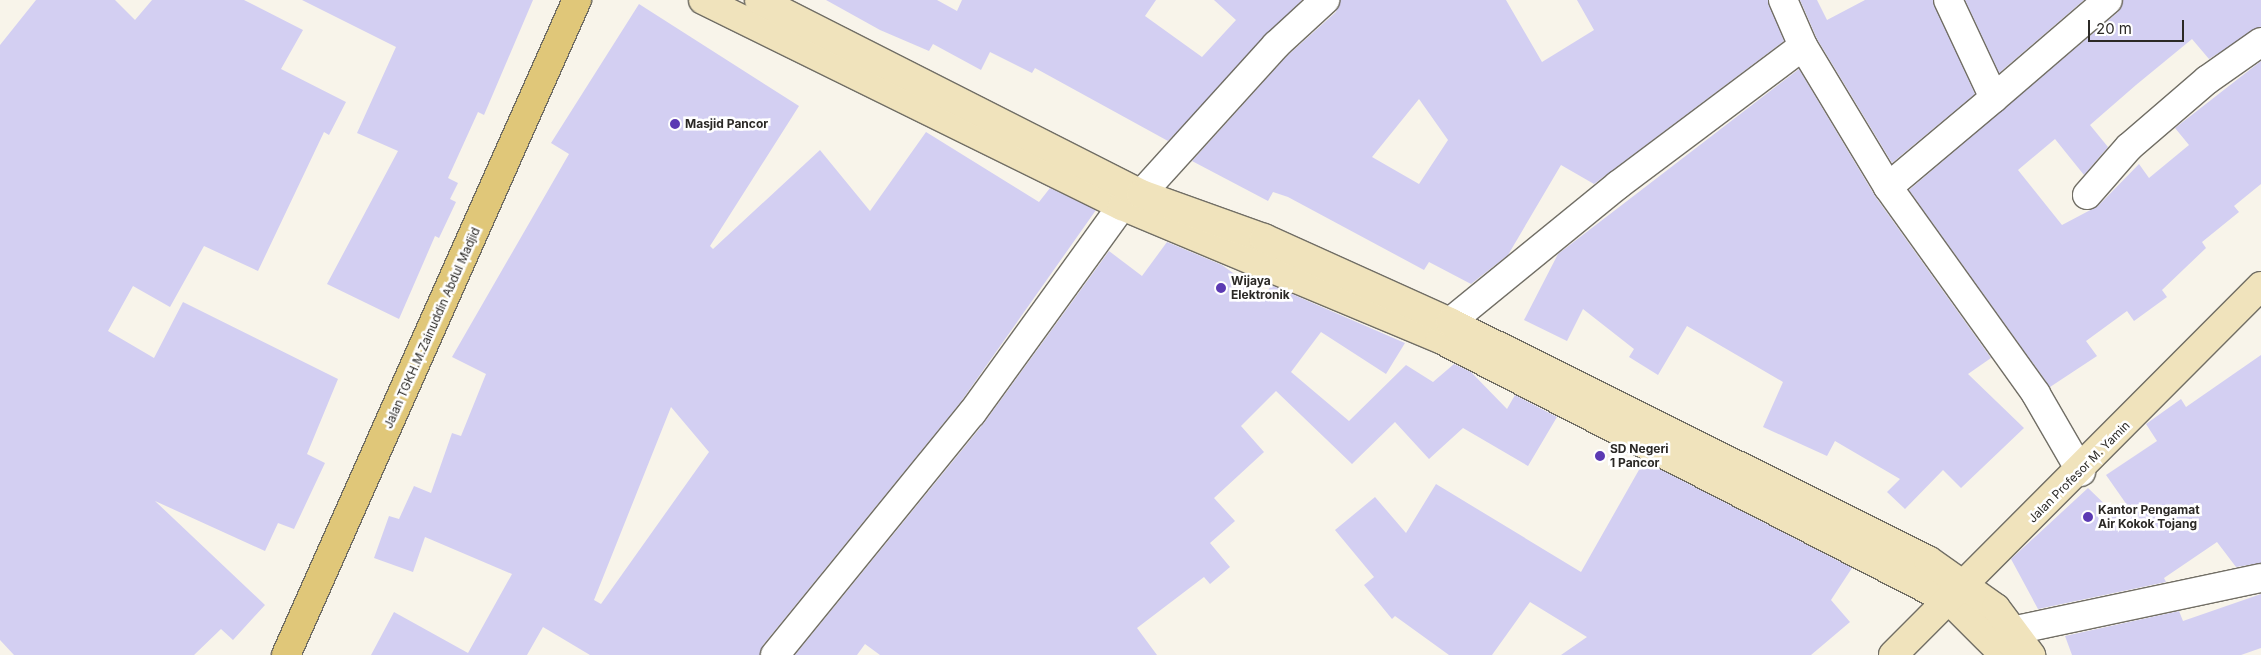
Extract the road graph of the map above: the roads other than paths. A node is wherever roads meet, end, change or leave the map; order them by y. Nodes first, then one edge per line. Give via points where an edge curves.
1 (577, 0) edge
2 (703, 0) edge
3 (759, 0) edge
4 (1325, 0) edge
5 (1783, 0) edge
6 (1948, 0) edge
7 (2108, 0) edge
8 (2261, 42) edge
9 (1803, 46) junction
10 (1994, 98) junction
11 (1888, 187) junction
12 (2087, 195) dead end
13 (1131, 200) junction
14 (1260, 248) junction
15 (2261, 286) edge
16 (1450, 322) junction
17 (2081, 472) junction
18 (2261, 578) edge
19 (1959, 592) junction
20 (2016, 630) junction
21 (286, 655) edge
22 (775, 655) edge
23 (1893, 655) edge
24 (2004, 655) edge
25 (2031, 655) edge

1 - 21 main road, Jalan TGKH.M.Zainuddin Abdul Madjid
2 - 13 main road
3 - 13 main road
4 - 13 street via 1276,45
5 - 9 street
6 - 10 street
7 - 10 street
8 - 12 street via 2207,80 2129,147
9 - 11 street
9 - 16 street via 1618,185
10 - 11 street
11 - 17 street via 2036,394
13 - 14 main road
13 - 22 street via 972,413
14 - 16 main road
14 - 19 main road
15 - 17 main road, Jalan Profesor M. Yamin
16 - 19 main road via 1928,560
17 - 19 main road, Jalan Profesor M. Yamin
18 - 20 street
19 - 20 main road
19 - 23 main road, Jalan Profesor M. Yamin
19 - 24 main road
20 - 25 main road

